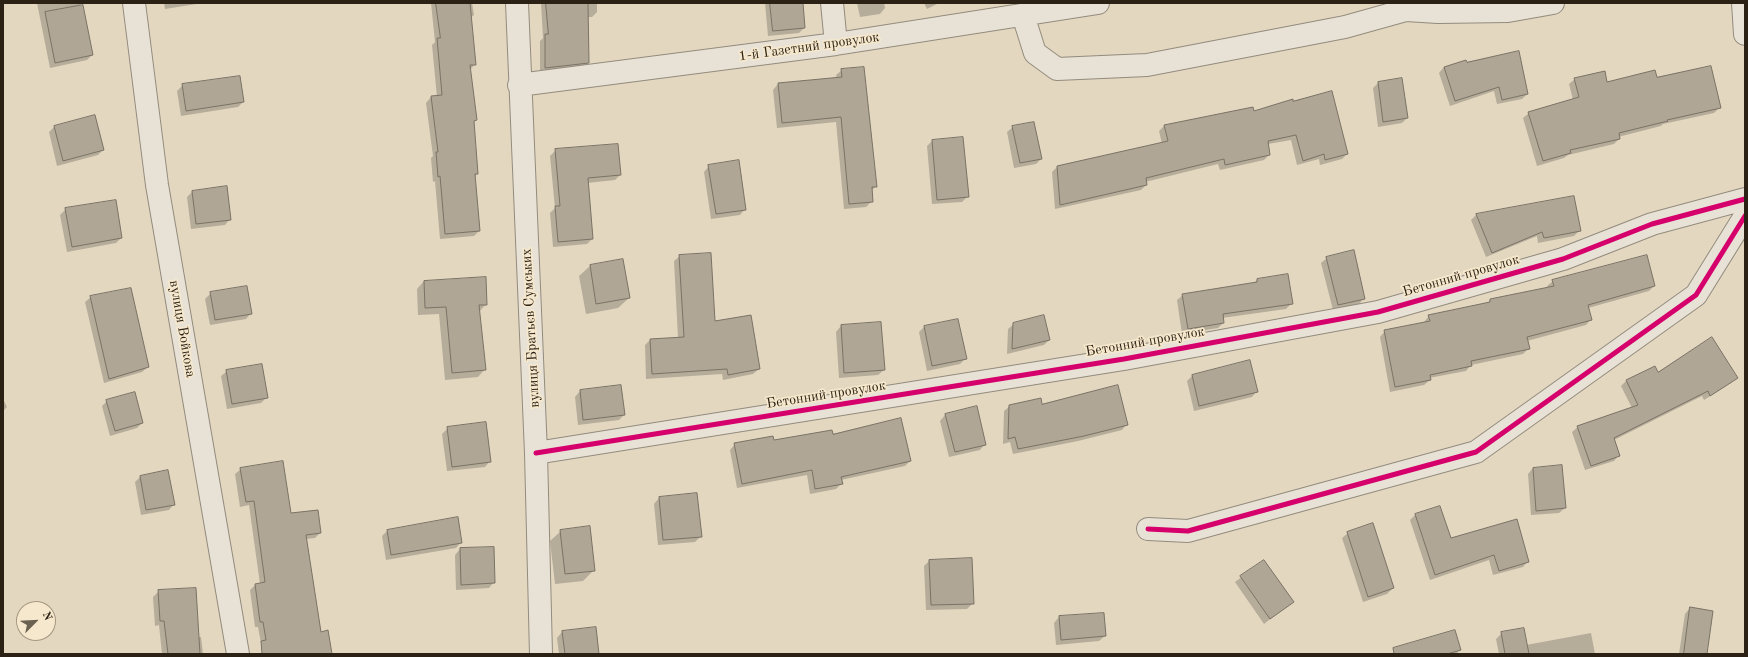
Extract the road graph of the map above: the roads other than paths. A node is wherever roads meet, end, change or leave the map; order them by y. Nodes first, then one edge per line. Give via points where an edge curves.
1 (134, 3) edge
2 (516, 3) edge
3 (832, 3) edge
4 (1098, 3) edge
5 (1553, 3) edge
6 (1743, 3) edge
7 (1023, 15) junction
8 (1745, 34) edge
9 (836, 44) junction
10 (520, 85) junction
11 (1745, 199) edge
12 (1745, 216) edge
13 (536, 453) junction
14 (1148, 529) dead end
15 (238, 654) edge
16 (541, 654) edge

1 - 15 street, вулиця Войкова via 157,185
2 - 10 street, вулиця Братьєв Сумських
3 - 9 street
4 - 7 street, 1-й Газетний провулок
5 - 7 street via 1508,10 1406,10 1345,27 1147,66 1057,69 1035,53
6 - 8 street
7 - 9 street, 1-й Газетний провулок
9 - 10 street, 1-й Газетний провулок
10 - 13 street, вулиця Братьєв Сумських
11 - 13 street, Бетонний провулок via 1652,224 1563,259 1378,312 1124,359
12 - 14 street via 1696,295 1476,452 1188,531
13 - 16 street, вулиця Братьєв Сумських

